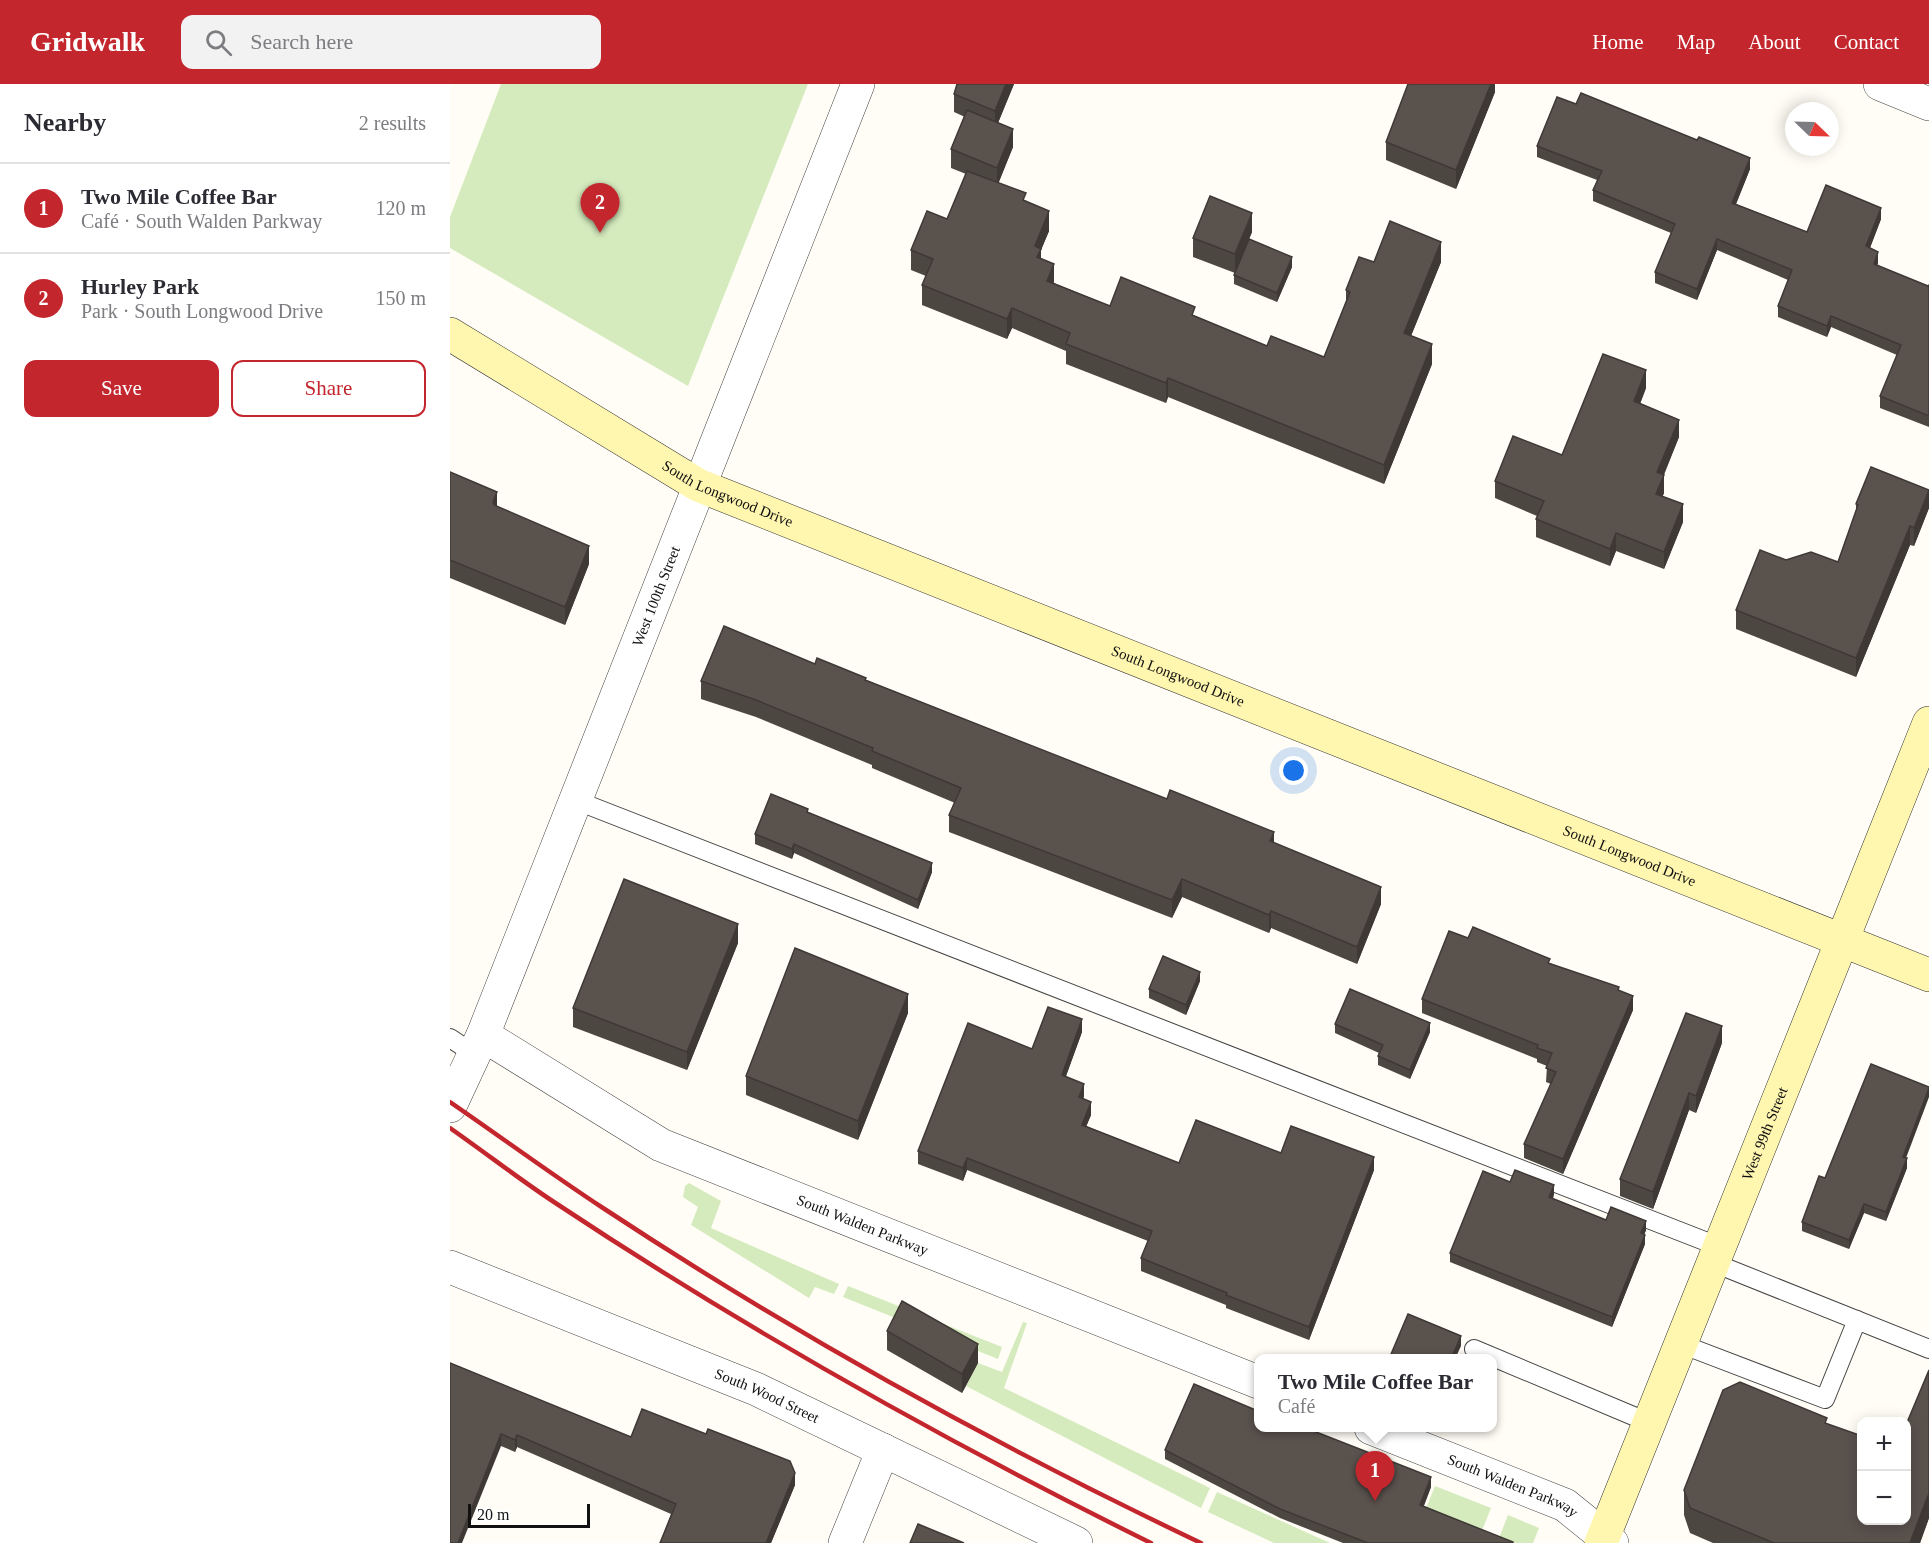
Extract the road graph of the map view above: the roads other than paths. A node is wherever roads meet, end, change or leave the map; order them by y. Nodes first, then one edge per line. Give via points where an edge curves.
1 (858, 84) edge
2 (1880, 84) edge
3 (1929, 104) edge
4 (450, 334) edge
5 (698, 485) junction
6 (1929, 723) edge
7 (575, 800) junction
8 (1844, 940) junction
9 (1929, 975) edge
10 (469, 1042) edge
11 (450, 1106) edge
12 (1717, 1255) junction
13 (450, 1267) edge
14 (1857, 1320) junction
15 (1681, 1344) junction
16 (1474, 1349) dead end
17 (1929, 1349) edge
18 (1486, 1354) edge
19 (1497, 1359) edge
20 (1254, 1380) edge
21 (1650, 1423) junction
22 (1381, 1432) edge
23 (883, 1450) junction
24 (1606, 1541) edge
25 (845, 1543) edge
26 (1076, 1543) edge

1 - 5 street, West 100th Street
2 - 3 street
4 - 5 street, South Longwood Drive
5 - 7 street, West 100th Street
5 - 8 street, South Longwood Drive
6 - 8 street, West 99th Street
7 - 10 street, West 100th Street
7 - 12 lane
8 - 9 street, South Longwood Drive
8 - 12 street, West 99th Street
10 - 11 street, West 100th Street
10 - 20 street, South Walden Parkway via 661,1145
12 - 14 lane
12 - 15 street, West 99th Street
13 - 23 street, South Wood Street via 756,1389
14 - 15 lane via 1825,1399
14 - 17 lane
15 - 21 street, West 99th Street
16 - 18 lane
19 - 21 lane
21 - 24 street, West 99th Street
22 - 24 street, South Walden Parkway via 1565,1505
23 - 25 street
23 - 26 street, South Wood Street

